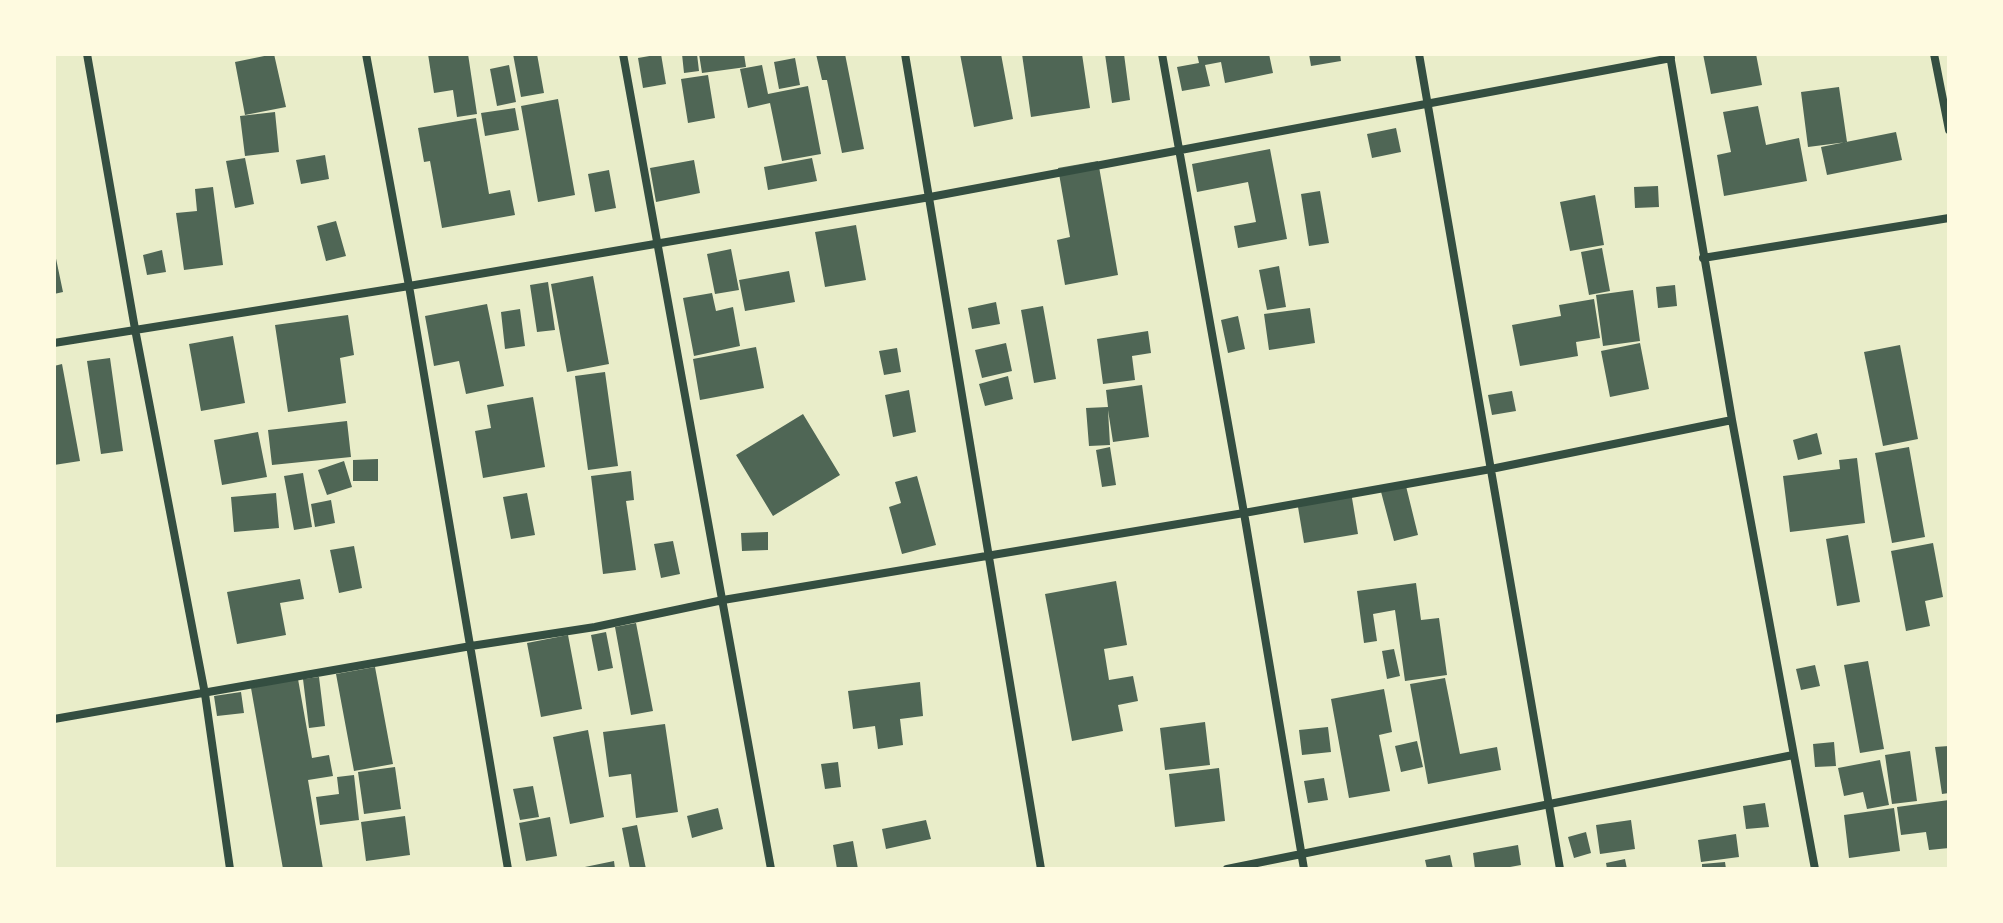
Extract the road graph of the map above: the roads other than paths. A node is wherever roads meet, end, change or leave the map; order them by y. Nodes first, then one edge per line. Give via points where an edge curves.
1 (87, 54) edge
2 (366, 54) edge
3 (623, 54) edge
4 (905, 54) edge
5 (1162, 54) edge
6 (1419, 54) edge
7 (1934, 54) edge
8 (1671, 56) edge
9 (1428, 102) junction
10 (1949, 130) edge
11 (1178, 150) junction
12 (930, 197) junction
13 (1949, 218) edge
14 (658, 244) junction
15 (1703, 258) junction
16 (409, 286) junction
17 (135, 329) junction
18 (54, 343) edge
19 (1732, 420) junction
20 (1491, 469) junction
21 (1244, 513) junction
22 (987, 556) junction
23 (723, 600) junction
24 (471, 646) junction
25 (205, 694) junction
26 (54, 719) edge
27 (1793, 755) junction
28 (1550, 805) junction
29 (1301, 854) junction
30 (230, 869) edge
31 (508, 869) edge
32 (771, 869) edge
33 (1041, 869) edge
34 (1227, 869) edge
35 (1304, 869) edge
36 (1560, 869) edge
37 (1815, 869) edge

1 - 17 street
2 - 16 street
3 - 14 street
4 - 12 street
5 - 11 street
6 - 9 street
7 - 10 street
8 - 9 street
8 - 15 street
9 - 11 street
9 - 20 street
11 - 12 street
11 - 21 street
12 - 14 street
12 - 22 street
13 - 15 street
14 - 16 street
14 - 23 street
15 - 19 street
16 - 17 street
16 - 24 street
17 - 18 street
17 - 25 street
19 - 20 street
19 - 27 street
20 - 21 street
20 - 28 street
21 - 22 street
21 - 29 street
22 - 23 street
22 - 33 street
23 - 24 street
23 - 32 street
24 - 25 street
24 - 31 street
25 - 26 street
25 - 30 street
27 - 28 street
27 - 37 street
28 - 29 street
28 - 36 street
29 - 34 street
29 - 35 street

